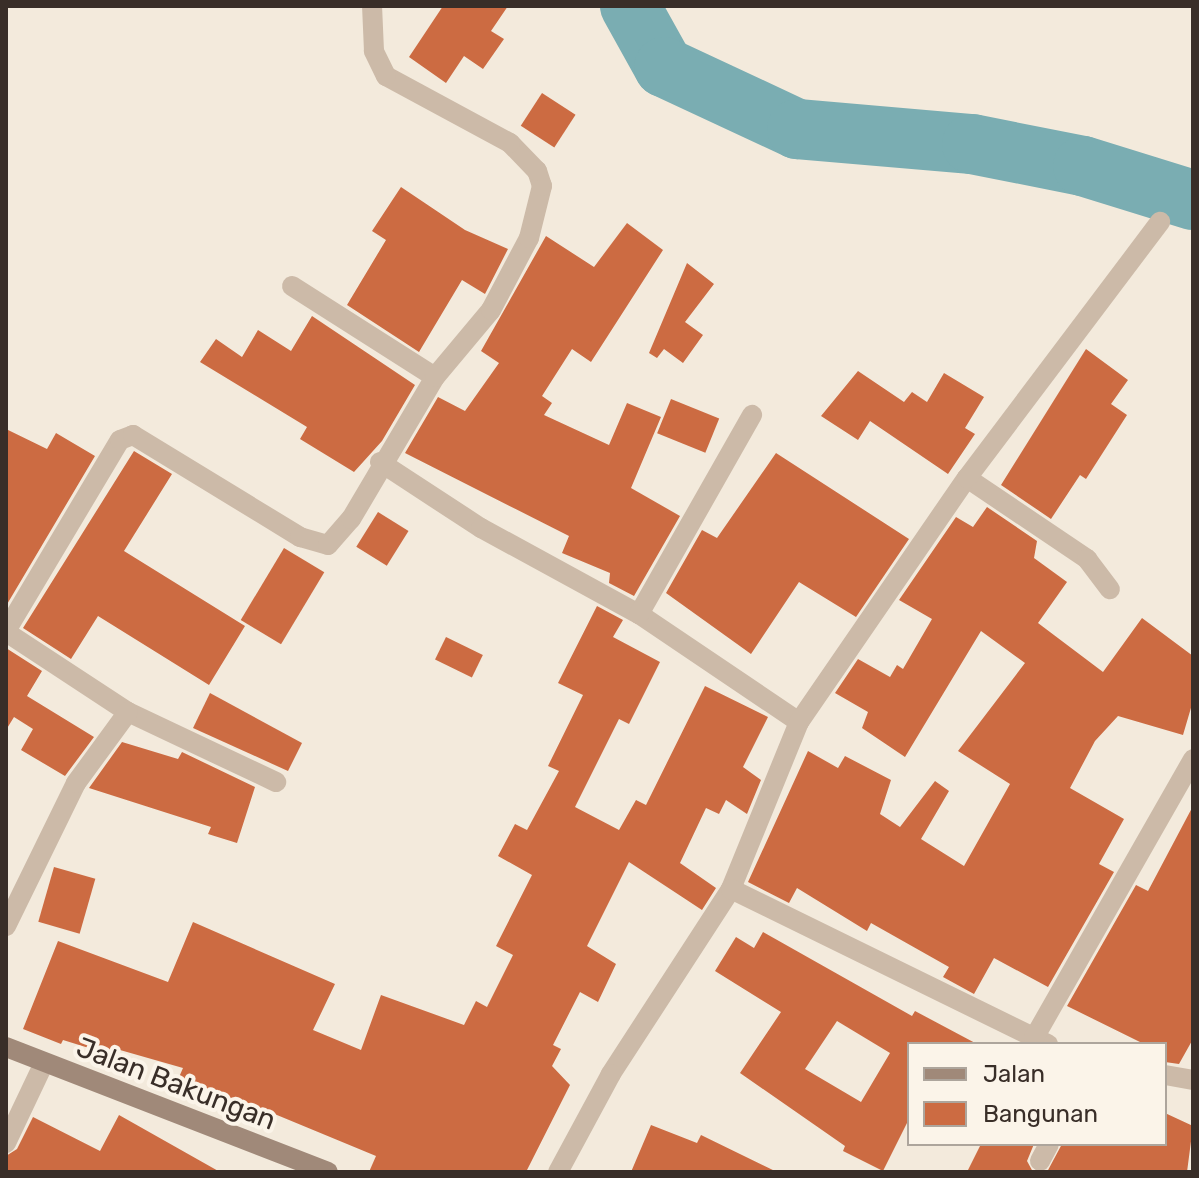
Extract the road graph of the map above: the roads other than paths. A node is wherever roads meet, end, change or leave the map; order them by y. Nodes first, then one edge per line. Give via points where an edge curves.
1 (372, 6) edge
2 (1160, 222) dead end
3 (292, 286) dead end
4 (435, 377) junction
5 (752, 415) dead end
6 (380, 462) junction
7 (967, 478) junction
8 (1110, 589) dead end
9 (639, 614) junction
10 (6, 632) edge
11 (128, 712) junction
12 (799, 722) junction
13 (1193, 759) edge
14 (276, 782) dead end
15 (731, 889) junction
16 (6, 926) edge
17 (1041, 1041) edge
18 (6, 1047) edge
19 (43, 1065) junction
20 (1167, 1075) edge
21 (1193, 1080) edge
22 (6, 1143) edge
23 (328, 1172) edge
24 (558, 1172) edge

1 - 4 street via 374,51 386,76 510,143 528,159 542,186 529,238 491,310
2 - 7 street
3 - 4 street
4 - 6 street
5 - 9 street
6 - 9 street via 481,528
6 - 10 street via 351,519 328,545 300,537 149,443 133,435 120,440
7 - 8 street via 1087,559
7 - 12 street
9 - 12 street
10 - 11 street
11 - 14 street
11 - 16 street via 76,783
12 - 15 street
13 - 17 street
15 - 17 street
15 - 24 street via 611,1074
18 - 19 main road, Jalan Bakungan
19 - 22 street
19 - 23 main road, Jalan Bakungan
20 - 21 street

